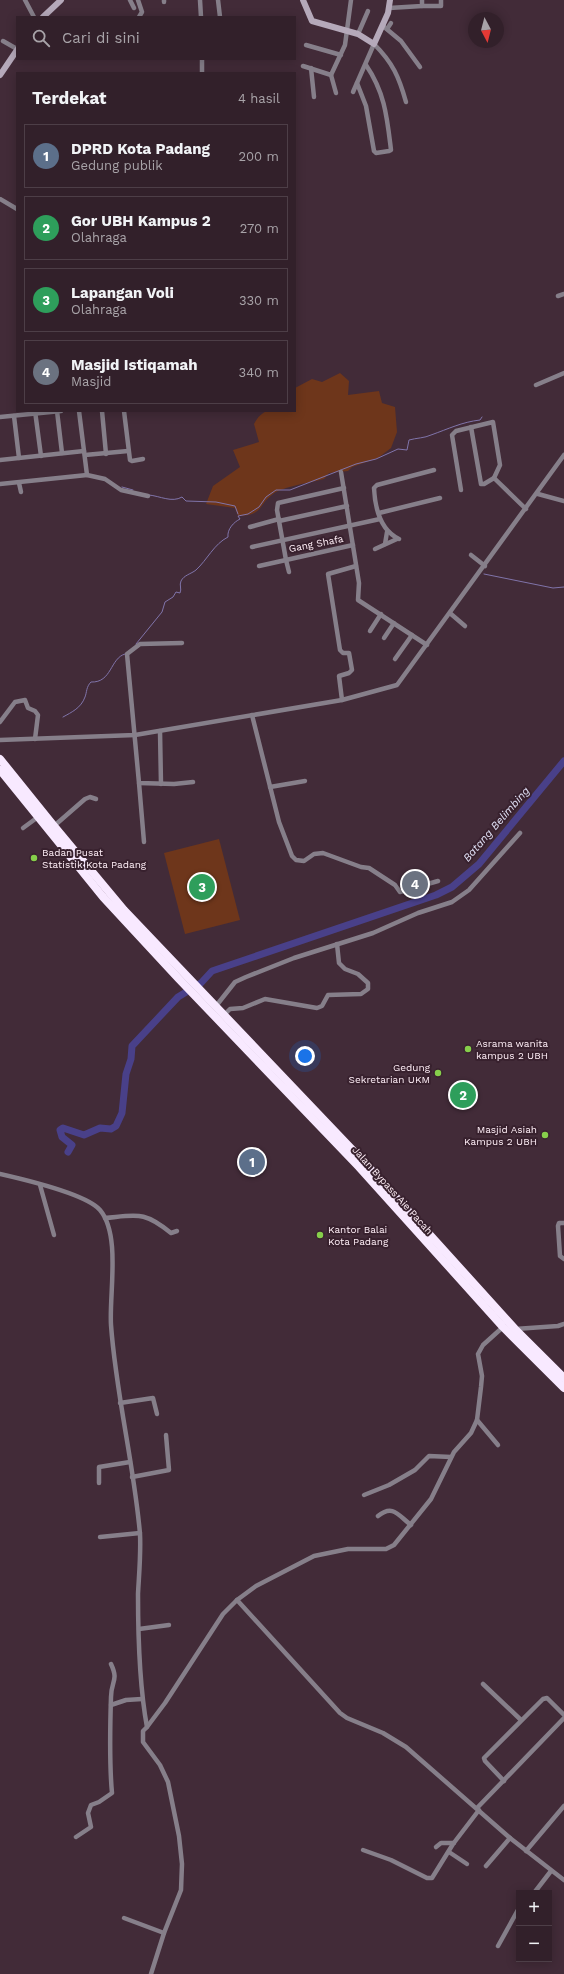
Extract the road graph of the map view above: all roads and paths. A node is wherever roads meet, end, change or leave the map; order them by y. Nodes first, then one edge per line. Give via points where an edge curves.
1 (25, 0) edge
2 (61, 0) edge
3 (130, 0) edge
4 (138, 0) edge
5 (200, 0) edge
6 (218, 0) edge
7 (303, 0) edge
8 (352, 0) edge
9 (390, 0) edge
10 (422, 0) edge
11 (441, 0) edge
12 (422, 6) junction
13 (134, 8) dead end
14 (389, 8) junction
15 (368, 11) dead end
16 (33, 16) edge
17 (44, 16) edge
18 (140, 16) edge
19 (201, 16) edge
20 (220, 16) edge
21 (391, 23) dead end
22 (385, 27) junction
23 (348, 31) junction
24 (358, 34) junction
25 (2, 41) dead end
26 (374, 44) junction
27 (306, 45) dead end
28 (16, 49) edge
29 (16, 51) edge
30 (341, 56) junction
31 (202, 60) edge
32 (366, 65) junction
33 (303, 66) dead end
34 (420, 67) dead end
35 (311, 68) junction
36 (202, 72) edge
37 (0, 74) edge
38 (331, 75) junction
39 (357, 83) junction
40 (353, 92) dead end
41 (336, 93) dead end
42 (314, 98) dead end
43 (406, 102) dead end
44 (0, 199) edge
45 (16, 208) edge
46 (564, 294) edge
47 (558, 296) dead end
48 (564, 373) edge
49 (536, 385) dead end
50 (35, 412) edge
51 (57, 412) edge
52 (79, 412) edge
53 (102, 412) edge
54 (124, 412) edge
55 (14, 416) junction
56 (0, 417) edge
57 (471, 427) junction
58 (128, 451) junction
59 (62, 453) junction
60 (85, 453) junction
61 (106, 454) junction
62 (564, 455) edge
63 (41, 456) junction
64 (19, 458) junction
65 (143, 459) dead end
66 (0, 460) edge
67 (434, 470) dead end
68 (342, 472) dead end
69 (87, 475) junction
70 (494, 478) junction
71 (19, 483) junction
72 (0, 484) edge
73 (344, 488) junction
74 (461, 490) dead end
75 (20, 492) dead end
76 (538, 494) junction
77 (148, 496) dead end
78 (440, 498) dead end
79 (564, 501) edge
80 (347, 506) junction
81 (526, 509) junction
82 (379, 513) junction
83 (380, 519) junction
84 (279, 520) junction
85 (350, 525) junction
86 (250, 527) dead end
87 (387, 532) junction
88 (283, 541) junction
89 (385, 544) junction
90 (353, 545) junction
91 (252, 548) dead end
92 (375, 549) dead end
93 (471, 555) dead end
94 (286, 560) junction
95 (259, 566) dead end
96 (356, 566) junction
97 (485, 566) junction
98 (289, 572) dead end
99 (381, 614) junction
100 (451, 614) junction
101 (394, 623) junction
102 (465, 626) dead end
103 (370, 631) dead end
104 (412, 635) junction
105 (384, 638) dead end
106 (182, 643) dead end
107 (427, 645) junction
108 (395, 658) dead end
109 (342, 700) junction
110 (252, 715) junction
111 (0, 722) edge
112 (160, 731) junction
113 (134, 735) junction
114 (35, 739) junction
115 (0, 740) edge
116 (0, 759) edge
117 (0, 770) edge
118 (192, 782) dead end
119 (305, 782) dead end
120 (139, 783) junction
121 (161, 784) junction
122 (270, 787) junction
123 (96, 799) dead end
124 (35, 808) junction
125 (38, 817) junction
126 (54, 826) junction
127 (23, 828) dead end
128 (520, 833) dead end
129 (144, 842) dead end
130 (438, 881) dead end
131 (337, 944) junction
132 (211, 1005) junction
133 (224, 1015) junction
134 (0, 1174) edge
135 (40, 1185) junction
136 (105, 1218) junction
137 (564, 1223) edge
138 (177, 1231) dead end
139 (54, 1235) dead end
140 (564, 1259) edge
141 (480, 1296) junction
142 (564, 1324) edge
143 (503, 1327) junction
144 (515, 1329) junction
145 (542, 1361) junction
146 (564, 1378) edge
147 (564, 1388) edge
148 (120, 1403) junction
149 (156, 1414) dead end
150 (477, 1420) junction
151 (166, 1435) dead end
152 (498, 1445) dead end
153 (451, 1457) junction
154 (130, 1462) junction
155 (132, 1477) junction
156 (99, 1483) dead end
157 (364, 1495) dead end
158 (378, 1516) dead end
159 (411, 1525) junction
160 (140, 1533) junction
161 (100, 1537) dead end
162 (237, 1600) junction
163 (169, 1624) dead end
164 (139, 1629) junction
165 (111, 1664) dead end
166 (483, 1684) dead end
167 (142, 1699) junction
168 (111, 1705) junction
169 (564, 1717) edge
170 (521, 1720) junction
171 (147, 1726) junction
172 (504, 1781) junction
173 (564, 1806) edge
174 (478, 1809) junction
175 (76, 1837) dead end
176 (510, 1838) junction
177 (454, 1843) junction
178 (436, 1847) dead end
179 (362, 1850) dead end
180 (526, 1850) junction
181 (449, 1852) junction
182 (467, 1864) dead end
183 (486, 1866) dead end
184 (551, 1871) junction
185 (564, 1880) edge
186 (536, 1890) edge
187 (516, 1913) edge
188 (124, 1918) dead end
189 (164, 1933) junction
190 (498, 1946) dead end
191 (150, 1974) edge

1 - 16 street
2 - 17 street
3 - 13 street
4 - 18 street via 142,12
5 - 19 street
6 - 20 street
7 - 23 street via 312,21
8 - 23 street
9 - 14 street
10 - 12 street
11 - 12 street via 441,6
12 - 14 street
14 - 22 street
15 - 24 street
21 - 22 street
22 - 26 street
22 - 34 street via 410,51
23 - 24 street
23 - 30 street
24 - 26 street
25 - 28 street
26 - 32 street
26 - 43 street via 398,74
27 - 30 street
29 - 37 street
30 - 38 street
31 - 36 street
32 - 39 street
32 - 39 street via 383,98 391,148 389,151 374,151 366,106
33 - 35 street
35 - 38 street
35 - 42 street
38 - 41 street
39 - 40 street
44 - 45 street
46 - 47 street
48 - 49 street
50 - 55 street
50 - 63 street
51 - 59 street
52 - 60 street
53 - 61 street
54 - 58 street
55 - 56 street
55 - 64 street
57 - 70 street via 481,484
57 - 70 street via 492,422 500,466
57 - 74 street via 456,431 452,435
58 - 61 street
58 - 65 street via 130,461
59 - 60 street
59 - 63 street
60 - 61 street
60 - 69 street
62 - 76 street
63 - 64 street
64 - 66 street
67 - 82 street via 374,487
68 - 73 street
69 - 71 street
69 - 77 street via 105,478 121,490
70 - 81 street
71 - 72 street
71 - 75 street
73 - 80 street
73 - 84 street, Gang Shafa via 277,503
76 - 79 street
76 - 81 street
78 - 82 street
80 - 84 street
80 - 85 street
81 - 97 street
82 - 83 street
83 - 85 street
83 - 87 street
84 - 86 street
84 - 88 street, Gang Shafa
85 - 88 street
85 - 90 street
87 - 89 street
87 - 89 street via 398,539
88 - 91 street
88 - 94 street, Gang Shafa
89 - 92 street
90 - 94 street, Gang Shafa
90 - 96 street
93 - 97 street
94 - 95 street
94 - 98 street
96 - 99 street via 358,600
96 - 109 street via 328,574 340,650 349,652 352,670 339,676
97 - 100 street
99 - 101 street
99 - 103 street
100 - 102 street
100 - 107 street
101 - 104 street
101 - 105 street
104 - 107 street
104 - 108 street
106 - 113 street via 140,644 127,654
107 - 109 street via 398,685
109 - 110 street
110 - 112 street
110 - 122 street
111 - 114 street via 15,702 25,700 28,708 38,715
112 - 113 street
112 - 121 street
113 - 114 street
113 - 120 street
114 - 115 street
116 - 124 highway
117 - 124 highway
118 - 121 street
119 - 122 street
120 - 121 street
120 - 129 street
122 - 130 street via 279,822 289,850 296,860 304,861 317,853 327,854 369,868 395,885 400,892
123 - 126 street via 85,799
124 - 125 highway
124 - 126 highway
125 - 127 street
125 - 132 highway via 103,897 178,978
126 - 132 highway via 124,910
128 - 131 street via 469,890 452,902 418,913 373,933
131 - 132 street via 235,982
131 - 133 street via 339,963 368,983 368,989 364,993 328,996 322,1006 317,1008 262,1000 243,1008 230,1009
132 - 133 highway
132 - 141 highway, Jalan Bypass Aie Pacah
133 - 141 highway via 364,1162
134 - 135 street
135 - 136 street via 80,1198 100,1211
135 - 139 street
136 - 138 street via 149,1217 171,1233
136 - 148 street via 110,1236 110,1313
137 - 140 street via 559,1223 558,1226 559,1252
141 - 143 highway, Jalan Bypass Aie Pacah
141 - 144 highway
142 - 144 street
143 - 145 highway, Jalan Bypass Aie Pacah
143 - 150 street via 483,1345 478,1354 482,1376
144 - 145 highway
145 - 146 highway
145 - 147 highway, Jalan Bypass Aie Pacah
148 - 149 street via 153,1398
148 - 154 street
150 - 152 street
150 - 153 street via 467,1438
151 - 155 street via 169,1470
153 - 157 street via 428,1456 415,1470 389,1485
153 - 159 street via 432,1499
154 - 155 street
154 - 156 street via 99,1467
155 - 160 street
158 - 159 street via 392,1510
159 - 162 street via 389,1548 348,1550 314,1556 256,1586
160 - 161 street
160 - 164 street
162 - 171 street via 223,1614
162 - 174 street via 340,1713 406,1747
163 - 164 street
164 - 167 street
165 - 168 street via 116,1675 111,1691
166 - 170 street
167 - 168 street via 126,1700
167 - 171 street
168 - 175 street via 112,1793 91,1805 88,1813 91,1827
169 - 170 street via 550,1700 545,1698
169 - 172 street
170 - 172 street via 483,1758
171 - 189 street via 143,1731 143,1742 160,1765 168,1782 182,1864 181,1890
172 - 174 street
173 - 180 street
174 - 176 street
174 - 177 street
176 - 180 street
176 - 183 street
177 - 178 street via 441,1843
177 - 181 street
179 - 181 street via 380,1855 430,1878 434,1876
180 - 184 street
181 - 182 street
184 - 185 street
184 - 186 street
187 - 190 street
188 - 189 street
189 - 191 street

